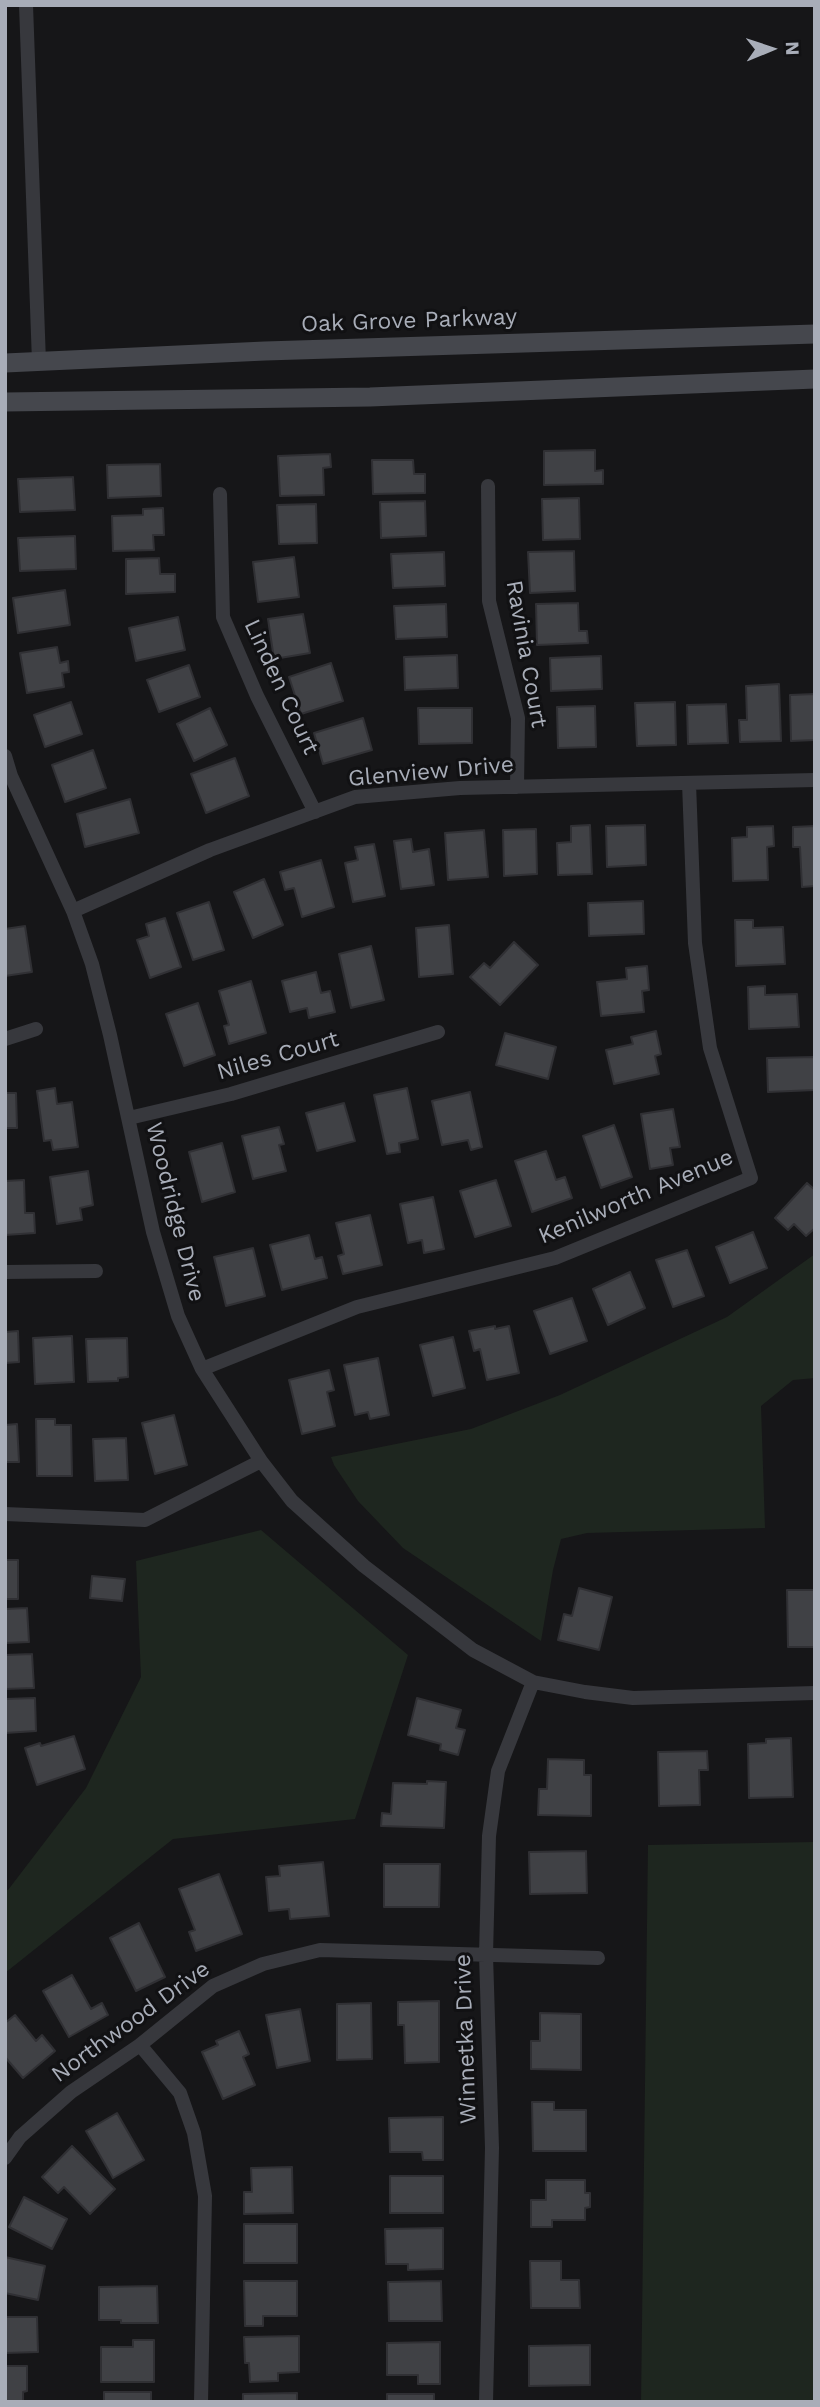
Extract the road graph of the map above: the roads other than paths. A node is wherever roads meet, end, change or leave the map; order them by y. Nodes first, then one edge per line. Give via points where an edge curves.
1 (26, 5) edge
2 (815, 334) edge
3 (39, 362) junction
4 (5, 363) edge
5 (815, 379) edge
6 (5, 402) edge
7 (488, 486) dead end
8 (220, 494) dead end
9 (5, 756) edge
10 (8, 777) edge
11 (815, 780) edge
12 (689, 783) junction
13 (517, 787) junction
14 (315, 812) junction
15 (73, 911) junction
16 (36, 1029) dead end
17 (438, 1032) dead end
18 (5, 1039) edge
19 (129, 1118) junction
20 (5, 1272) edge
21 (96, 1272) dead end
22 (202, 1368) junction
23 (261, 1461) junction
24 (5, 1514) edge
25 (533, 1682) junction
26 (815, 1693) edge
27 (486, 1955) junction
28 (598, 1958) dead end
29 (140, 2045) junction
30 (5, 2158) edge
31 (201, 2402) edge
32 (486, 2402) edge

1 - 3 street
2 - 3 main road, Oak Grove Parkway
3 - 4 main road, Oak Grove Parkway
5 - 6 main road via 370,397
7 - 13 street, Ravinia Court via 489,601 518,718
8 - 14 street, Linden Court via 223,617
9 - 10 street, Woodridge Drive
10 - 15 street, Woodridge Drive
11 - 12 street, Glenview Drive
12 - 13 street, Glenview Drive
12 - 22 street, Kenilworth Avenue via 695,943 709,1048 751,1178 555,1258 358,1307
13 - 14 street, Glenview Drive via 355,797
14 - 15 street, Glenview Drive via 210,850
15 - 19 street, Woodridge Drive via 92,964
16 - 18 street
17 - 19 street, Niles Court via 231,1094
19 - 22 street, Woodridge Drive via 153,1232 178,1316
20 - 21 street
22 - 23 street, Woodridge Drive
23 - 24 street via 145,1520
23 - 25 street, Woodridge Drive via 292,1501 364,1566 474,1650
25 - 26 street, Woodridge Drive via 633,1698
25 - 27 street, Winnetka Drive via 498,1772 489,1836
27 - 28 street, Northwood Drive
27 - 29 street, Northwood Drive via 320,1950 263,1965 213,1986
27 - 32 street, Winnetka Drive via 492,2148
29 - 30 street, Northwood Drive via 71,2092 20,2137
29 - 31 street via 180,2093 194,2133 205,2196

